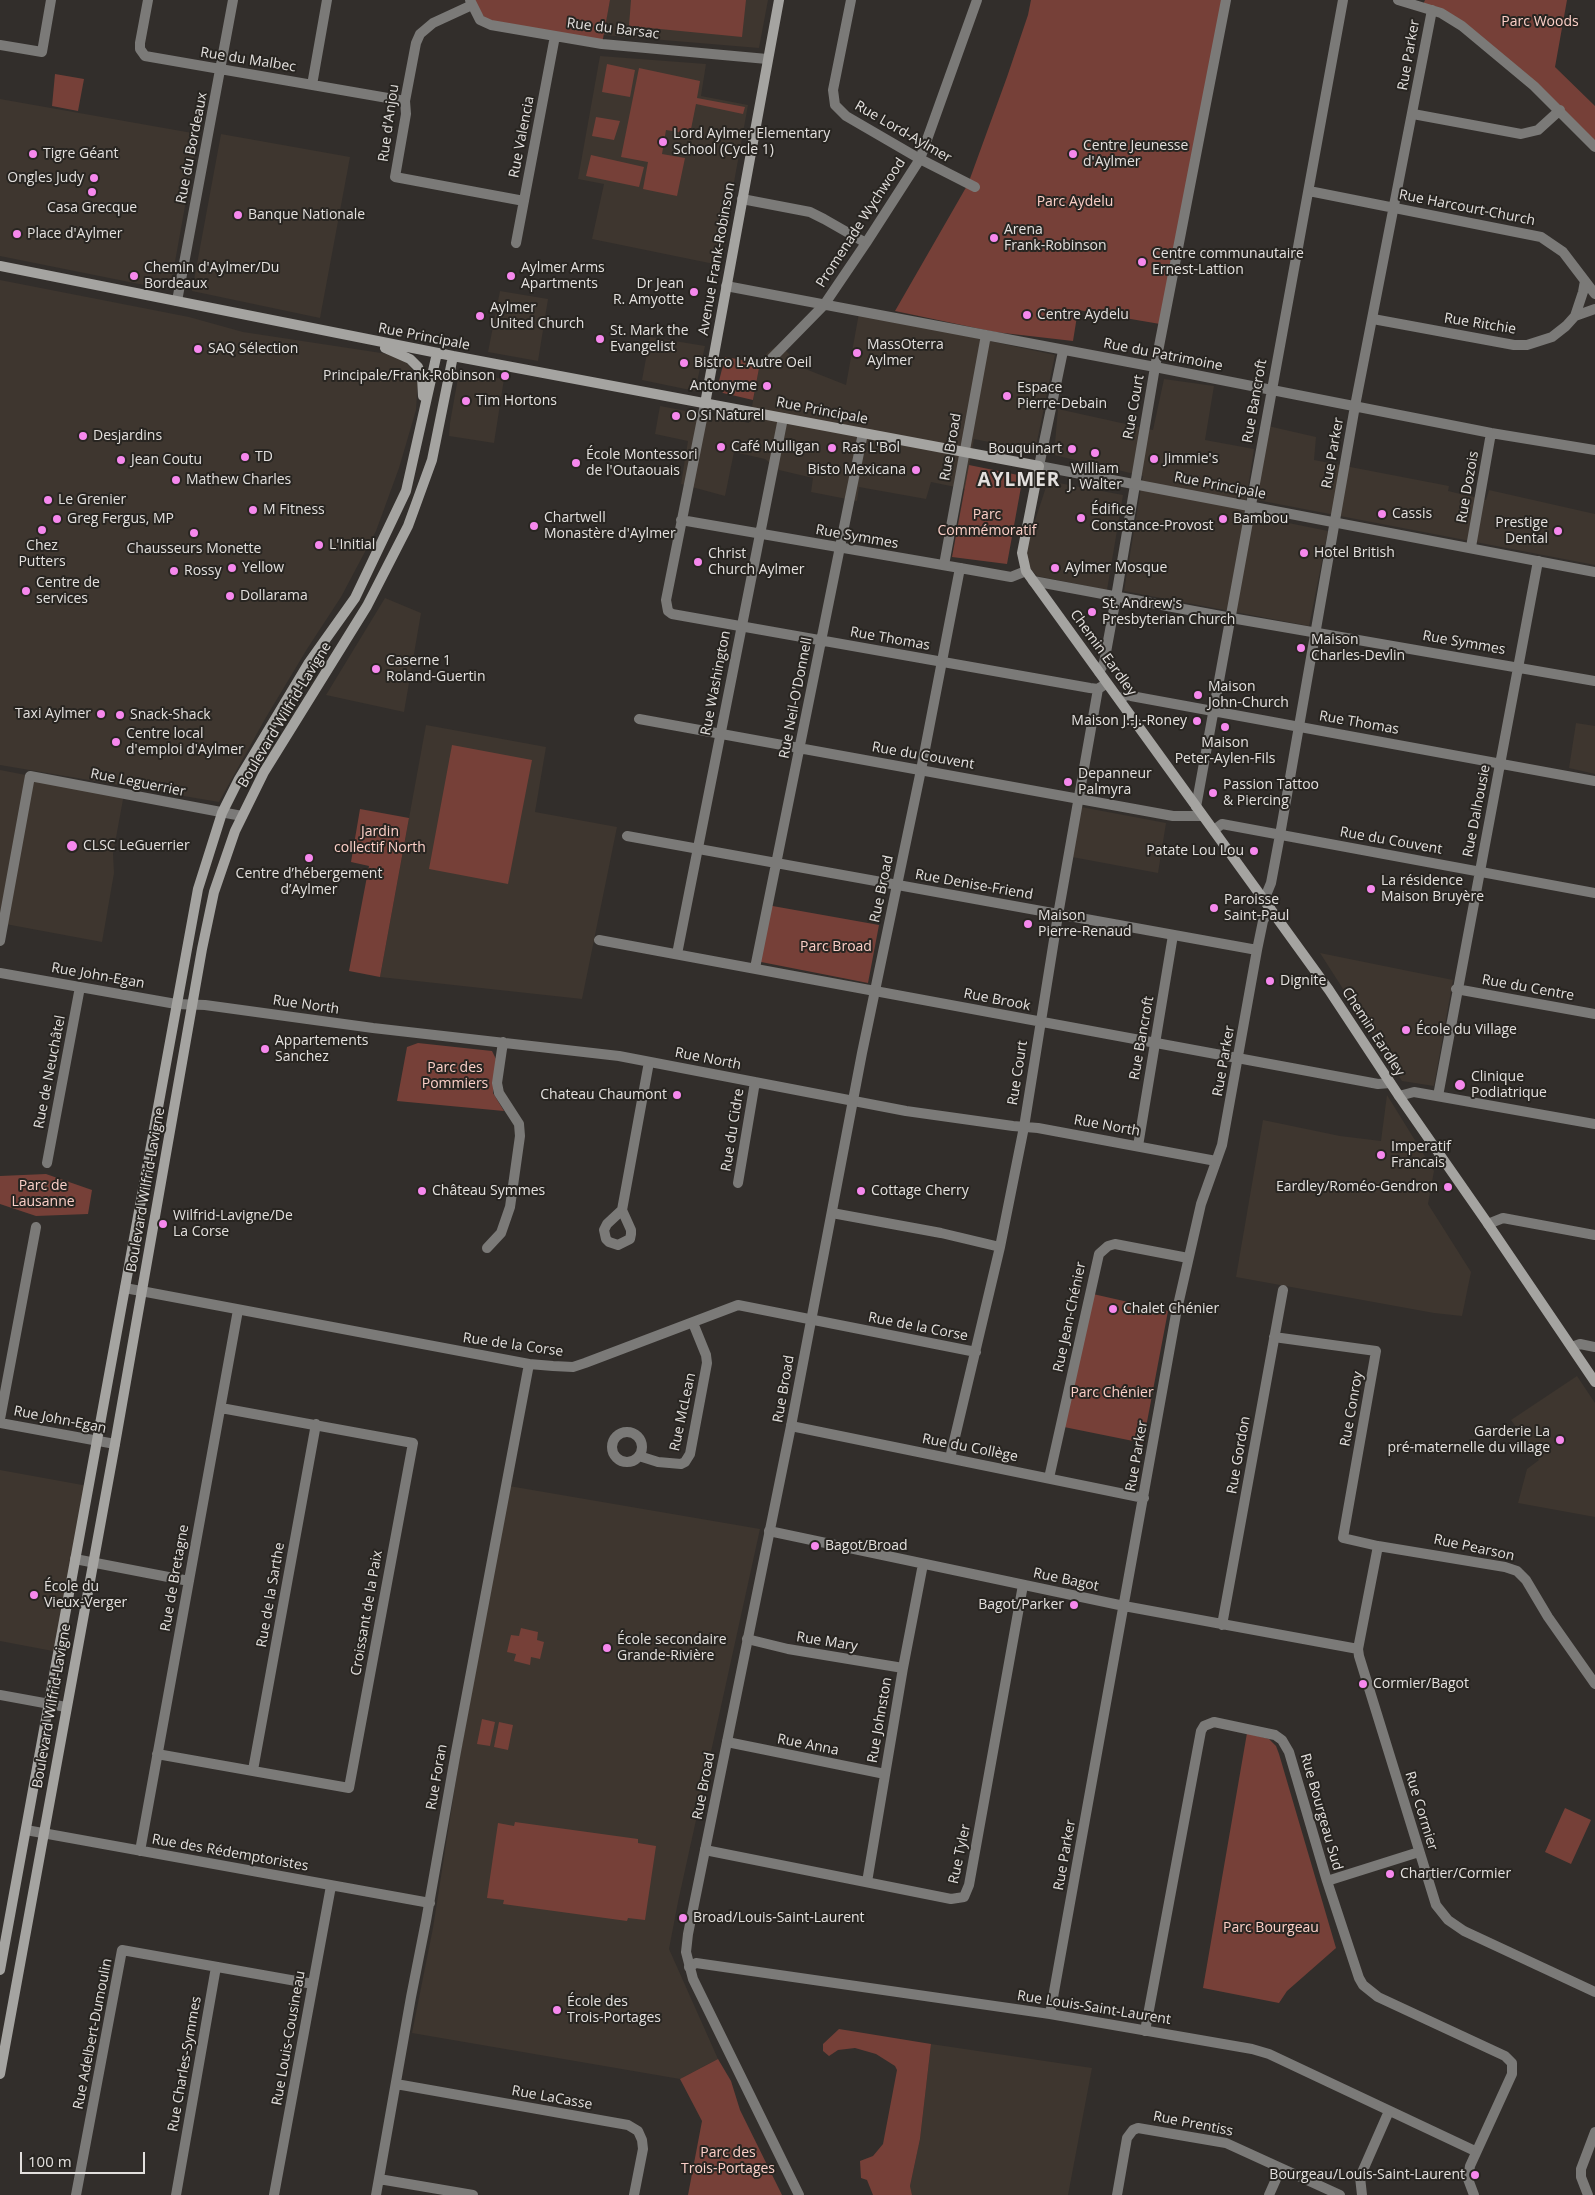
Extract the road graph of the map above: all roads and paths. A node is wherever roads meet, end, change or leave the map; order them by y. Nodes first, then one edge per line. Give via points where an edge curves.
1 (51, 0) edge
2 (148, 0) edge
3 (233, 0) edge
4 (327, 0) edge
5 (779, 0) edge
6 (851, 0) edge
7 (977, 0) edge
8 (1226, 0) edge
9 (1342, 0) edge
10 (1398, 0) edge
11 (471, 2) edge
12 (1432, 10) junction
13 (555, 36) junction
14 (0, 45) edge
15 (767, 59) junction
16 (220, 70) junction
17 (312, 85) junction
18 (405, 100) junction
19 (1560, 110) junction
20 (1413, 114) junction
21 (1595, 147) edge
22 (920, 159) junction
23 (974, 187) dead end
24 (1309, 191) junction
25 (742, 199) junction
26 (524, 201) junction
27 (1395, 208) junction
28 (516, 243) dead end
29 (866, 243) junction
30 (0, 266) edge
31 (1584, 281) junction
32 (726, 286) junction
33 (1595, 294) edge
34 (177, 301) junction
35 (824, 305) junction
36 (1595, 309) edge
37 (1575, 316) junction
38 (1373, 319) junction
39 (986, 335) junction
40 (359, 338) junction
41 (1064, 351) junction
42 (436, 353) junction
43 (452, 356) junction
44 (771, 359) dead end
45 (1155, 367) junction
46 (1271, 390) junction
47 (705, 404) junction
48 (1355, 406) junction
49 (422, 416) junction
50 (783, 418) junction
51 (863, 433) junction
52 (1492, 433) junction
53 (1595, 450) edge
54 (964, 452) junction
55 (1039, 466) junction
56 (1135, 484) junction
57 (1251, 506) junction
58 (681, 520) junction
59 (1336, 522) junction
60 (759, 533) junction
61 (1471, 547) junction
62 (841, 548) junction
63 (1538, 561) junction
64 (944, 565) junction
65 (960, 568) junction
66 (1026, 572) junction
67 (1595, 572) edge
68 (1033, 581) junction
69 (1116, 597) junction
70 (668, 611) joint
71 (1231, 618) junction
72 (741, 627) junction
73 (1315, 632) junction
74 (821, 641) junction
75 (941, 662) junction
76 (1519, 667) junction
77 (1099, 672) junction
78 (1595, 681) edge
79 (1102, 686) junction
80 (1119, 699) junction
81 (1215, 711) junction
82 (639, 719) dead end
83 (1299, 727) junction
84 (720, 734) junction
85 (800, 748) junction
86 (1501, 763) junction
87 (921, 770) junction
88 (1595, 781) edge
89 (1079, 798) junction
90 (1200, 812) junction
91 (222, 813) junction
92 (242, 816) junction
93 (1214, 830) junction
94 (1280, 835) junction
95 (626, 836) dead end
96 (697, 848) junction
97 (776, 863) junction
98 (1480, 871) junction
99 (897, 885) junction
100 (1595, 893) edge
101 (1267, 904) junction
102 (1058, 914) junction
103 (1173, 935) junction
104 (599, 940) dead end
105 (0, 941) edge
106 (1257, 950) junction
107 (677, 954) junction
108 (755, 968) junction
109 (0, 973) edge
110 (80, 987) junction
111 (1456, 990) junction
112 (876, 991) junction
113 (176, 1004) junction
114 (192, 1006) junction
115 (1595, 1014) edge
116 (1040, 1022) junction
117 (503, 1042) junction
118 (1154, 1043) junction
119 (1238, 1058) junction
120 (649, 1062) junction
121 (755, 1082) junction
122 (1390, 1083) junction
123 (1399, 1096) junction
124 (1438, 1096) junction
125 (853, 1100) junction
126 (1595, 1124) edge
127 (1024, 1127) junction
128 (1138, 1146) junction
129 (1216, 1161) junction
130 (47, 1163) dead end
131 (738, 1183) dead end
132 (622, 1210) dead end
133 (832, 1213) junction
134 (1488, 1224) junction
135 (36, 1227) dead end
136 (1595, 1235) edge
137 (1000, 1247) junction
138 (487, 1248) dead end
139 (1188, 1258) junction
140 (125, 1288) junction
141 (1283, 1290) dead end
142 (142, 1292) junction
143 (238, 1310) junction
144 (810, 1320) junction
145 (693, 1323) junction
146 (1274, 1337) junction
147 (1572, 1347) junction
148 (1595, 1347) edge
149 (976, 1352) junction
150 (529, 1364) junction
151 (1595, 1382) edge
152 (221, 1408) junction
153 (0, 1421) edge
154 (316, 1424) junction
155 (791, 1426) junction
156 (95, 1441) junction
157 (115, 1444) junction
158 (639, 1456) dead end
159 (950, 1458) junction
160 (1048, 1478) junction
161 (1144, 1498) junction
162 (770, 1531) junction
163 (1378, 1546) junction
164 (75, 1559) junction
165 (92, 1562) junction
166 (923, 1564) junction
167 (189, 1581) junction
168 (1023, 1586) junction
169 (1124, 1606) junction
170 (1222, 1624) junction
171 (748, 1638) junction
172 (1358, 1649) junction
173 (904, 1668) junction
174 (1595, 1684) edge
175 (0, 1695) edge
176 (49, 1704) junction
177 (66, 1707) junction
178 (727, 1742) junction
179 (158, 1754) junction
180 (253, 1770) junction
181 (885, 1774) junction
182 (26, 1830) junction
183 (43, 1833) junction
184 (705, 1850) junction
185 (140, 1851) junction
186 (1419, 1852) junction
187 (1327, 1881) junction
188 (867, 1882) junction
189 (331, 1886) junction
190 (430, 1903) junction
191 (216, 1967) junction
192 (689, 1967) junction
193 (0, 1970) edge
194 (312, 1984) junction
195 (1595, 1992) edge
196 (1050, 2014) junction
197 (1145, 2031) junction
198 (0, 2074) edge
199 (396, 2084) junction
200 (1389, 2110) junction
201 (1595, 2132) edge
202 (1475, 2151) junction
203 (1281, 2168) junction
204 (379, 2179) junction
205 (76, 2195) edge
206 (176, 2195) edge
207 (274, 2195) edge
208 (376, 2195) edge
209 (473, 2195) edge
210 (634, 2195) edge
211 (799, 2195) edge
212 (1117, 2195) edge
213 (1269, 2195) edge
214 (1340, 2195) edge
215 (1362, 2195) edge
216 (1474, 2195) edge
217 (1588, 2195) edge

1 - 14 street via 42,52
2 - 16 street, Rue du Malbec via 140,43 142,53 150,58
3 - 16 street, Rue du Bordeaux
4 - 17 street
5 - 15 main road, Avenue Frank-Robinson
6 - 22 street, Rue Lord-Aylmer via 833,90 835,105 846,116
7 - 22 street, Promenade Wychwood
8 - 45 street, Rue Court
9 - 24 street, Rue Bancroft
10 - 12 street
11 - 13 street, Rue du Barsac via 484,24
11 - 18 street, Rue d'Anjou via 420,34 413,52
12 - 19 street via 1462,26
12 - 20 street, Rue Parker
13 - 15 street, Rue du Barsac via 602,44
13 - 26 street, Rue Valencia
15 - 25 main road, Avenue Frank-Robinson
16 - 17 street, Rue du Malbec
16 - 34 street, Rue du Bordeaux
17 - 18 street, Rue du Malbec
18 - 26 street, Rue d'Anjou via 406,114 395,177
19 - 20 street via 1538,130 1521,134
19 - 21 street
20 - 27 street, Rue Parker
22 - 23 street, Rue Lord-Aylmer
22 - 29 street, Promenade Wychwood
24 - 27 street, Rue Harcourt-Church
24 - 46 street, Rue Bancroft
25 - 29 street via 810,212
25 - 32 main road, Avenue Frank-Robinson
26 - 28 street, Rue Valencia
27 - 31 street, Rue Harcourt-Church via 1541,237 1563,252
27 - 38 street, Rue Parker
29 - 35 street, Promenade Wychwood
30 - 34 main road, Rue Principale
31 - 33 street, Rue Harcourt-Church
31 - 37 street, Rue Ritchie
32 - 35 street, Rue du Patrimoine
32 - 47 main road, Avenue Frank-Robinson
34 - 40 main road, Rue Principale
35 - 39 street, Rue du Patrimoine
35 - 44 street, Promenade Wychwood
36 - 37 street, Rue Ritchie
37 - 38 street, Rue Ritchie via 1552,337 1527,345
38 - 48 street, Rue Parker
39 - 41 street, Rue du Patrimoine
39 - 54 street, Rue Broad
40 - 42 main road, Rue Principale
40 - 49 main road via 410,359 418,367 423,384
41 - 45 street, Rue du Patrimoine
41 - 55 street
42 - 43 main road, Rue Principale
42 - 49 main road, Boulevard Wilfrid-Lavigne
43 - 47 main road, Rue Principale
43 - 92 main road, Boulevard Wilfrid-Lavigne via 432,460 397,551 367,606 264,772
45 - 46 street, Rue du Patrimoine
45 - 56 street, Rue Court
46 - 48 street, Rue du Patrimoine
46 - 57 street, Rue Bancroft
47 - 50 main road, Rue Principale
47 - 58 street, Avenue Frank-Robinson
48 - 52 street, Rue du Patrimoine
48 - 59 street, Rue Parker
49 - 91 main road, Boulevard Wilfrid-Lavigne via 406,491 362,585 308,664
50 - 51 main road, Rue Principale
50 - 60 street, Rue Washington
51 - 54 main road, Rue Principale
51 - 62 street, Rue Neil-O'Donnell
52 - 53 street, Rue du Patrimoine
52 - 61 street, Rue Dozois
54 - 55 main road, Rue Principale
54 - 64 street, Rue Broad
55 - 56 street, Rue Principale
55 - 66 main road via 1022,553
56 - 57 street, Rue Principale
56 - 69 street, Rue Court
57 - 59 street, Rue Principale
57 - 71 street, Rue Bancroft
58 - 60 street, Rue Symmes
58 - 70 street, Avenue Frank-Robinson via 666,600
59 - 61 street, Rue Principale
59 - 73 street, Rue Parker
60 - 62 street, Rue Symmes
60 - 72 street, Rue Washington
61 - 63 street, Rue Principale
62 - 64 street, Rue Symmes
62 - 74 street, Rue Neil-O'Donnell
63 - 67 street, Rue Principale
63 - 76 street, Rue Dalhousie
64 - 65 street, Rue Symmes
65 - 66 street, Rue Symmes via 1011,577
65 - 75 street, Rue Broad
66 - 68 main road, Chemin Eardley
68 - 69 street, Rue Symmes
68 - 77 main road, Chemin Eardley
69 - 71 street, Rue Symmes
69 - 77 street, Rue Court via 1104,663
70 - 72 street, Rue Thomas via 678,616
71 - 73 street, Rue Symmes
71 - 81 street, Rue Bancroft
72 - 74 street, Rue Thomas
72 - 84 street, Rue Washington
73 - 76 street, Rue Symmes
73 - 83 street, Rue Parker
74 - 75 street, Rue Thomas
74 - 85 street, Rue Neil-O'Donnell
75 - 79 street, Rue Thomas
75 - 87 street, Rue Broad
76 - 78 street, Rue Symmes
76 - 86 street, Rue Dalhousie
77 - 79 main road, Chemin Eardley
79 - 80 main road, Chemin Eardley
79 - 89 street, Rue Court
80 - 81 street, Rue Thomas via 1127,695
80 - 90 main road, Chemin Eardley
81 - 83 street, Rue Thomas
81 - 90 street, Rue Bancroft
82 - 84 street, Rue du Couvent
83 - 86 street, Rue Thomas
83 - 94 street, Rue Parker
84 - 85 street, Rue du Couvent
84 - 96 street, Rue Washington
85 - 87 street, Rue du Couvent
85 - 97 street, Rue Neil-O'Donnell
86 - 88 street, Rue Thomas
86 - 98 street, Rue Dalhousie
87 - 89 street, Rue du Couvent
87 - 99 street, Rue Broad
89 - 90 street, Rue du Couvent via 1173,816
89 - 102 street, Rue Court
90 - 93 main road, Chemin Eardley
91 - 92 street, Rue Leguerrier
91 - 105 street, Rue Leguerrier via 30,776
91 - 113 main road, Boulevard Wilfrid-Lavigne via 198,889
92 - 114 main road, Boulevard Wilfrid-Lavigne via 214,892
93 - 94 street, Rue du Couvent via 1222,824
93 - 101 main road, Chemin Eardley
94 - 98 street, Rue du Couvent
94 - 101 street, Rue Parker
95 - 96 street, Rue Denise-Friend
96 - 97 street, Rue Denise-Friend
96 - 107 street, Rue Washington
97 - 99 street, Rue Denise-Friend
97 - 108 street, Rue Neil-O'Donnell
98 - 100 street, Rue du Couvent
98 - 111 street, Rue Dalhousie
99 - 102 street, Rue Denise-Friend
99 - 112 street, Rue Broad
101 - 106 street, Rue Parker
101 - 122 main road, Chemin Eardley
102 - 103 street, Rue Denise-Friend
102 - 116 street, Rue Court
103 - 106 street, Rue Denise-Friend
103 - 118 street, Rue Bancroft
104 - 107 street, Rue Brook
106 - 119 street, Rue Parker
107 - 108 street, Rue Brook
108 - 112 street, Rue Brook
109 - 110 street, Rue John-Egan
110 - 113 street, Rue John-Egan
110 - 130 street, Rue de Neuchâtel
111 - 115 street, Rue du Centre
111 - 124 street, Rue Dalhousie
112 - 116 street, Rue Brook
112 - 125 street, Rue Broad
113 - 114 street, Rue John-Egan
113 - 140 main road, Boulevard Wilfrid-Lavigne
114 - 117 street, Rue North
114 - 142 main road, Boulevard Wilfrid-Lavigne
116 - 118 street, Rue Brook
116 - 127 street, Rue Court
117 - 120 street, Rue North
117 - 138 street via 499,1093 518,1124 520,1136 510,1207 501,1233
118 - 119 street, Rue Brook
118 - 128 street, Rue Bancroft
119 - 122 street, Rue Brook via 1378,1084
119 - 129 street, Rue Parker via 1222,1145
120 - 121 street, Rue North
120 - 132 street
121 - 125 street, Rue North
121 - 131 street, Rue du Cidre
122 - 123 main road, Chemin Eardley
123 - 124 street via 1414,1092
123 - 134 main road, Chemin Eardley
124 - 126 street
125 - 127 street, Rue North via 906,1111
125 - 133 street, Rue Broad
127 - 128 street, Rue North
127 - 137 street, Rue Court
128 - 129 street, Rue North
129 - 139 street, Rue Parker
133 - 137 street
133 - 144 street, Rue Broad
134 - 136 street via 1503,1218
134 - 147 main road, Chemin Eardley
135 - 153 street
137 - 149 street, Rue Court
139 - 160 street, Rue Jean-Chénier via 1115,1244 1098,1254
139 - 161 street, Rue Parker
140 - 142 street, Rue de la Corse
140 - 156 main road, Boulevard Wilfrid-Lavigne
141 - 146 street, Rue Gordon
142 - 143 street, Rue de la Corse
142 - 157 main road, Boulevard Wilfrid-Lavigne
143 - 150 street, Rue de la Corse
143 - 152 street, Rue de Bretagne
144 - 145 street, Rue de la Corse via 738,1305
144 - 149 street, Rue de la Corse
144 - 155 street, Rue Broad
145 - 150 street, Rue de la Corse via 573,1367
145 - 158 street, Rue McLean via 707,1363 690,1454 680,1464
146 - 163 street, Rue Conroy via 1376,1351 1343,1538
146 - 170 street, Rue Gordon
147 - 148 street via 1580,1344
147 - 151 main road, Chemin Eardley
149 - 159 street, Rue Court
150 - 190 street, Rue Foran
152 - 154 street, Croissant de la Paix
152 - 167 street, Rue de Bretagne
153 - 156 street, Rue John-Egan
154 - 180 street, Rue de la Sarthe
154 - 180 street, Croissant de la Paix via 413,1442 349,1788
155 - 159 street, Rue du Collège
155 - 162 street, Rue Broad
156 - 157 street, Rue John-Egan
156 - 164 main road, Boulevard Wilfrid-Lavigne
157 - 165 main road, Boulevard Wilfrid-Lavigne
159 - 160 street, Rue du Collège
160 - 161 street, Rue du Collège
161 - 169 street, Rue Parker
162 - 166 street, Rue Bagot
162 - 171 street, Rue Broad
163 - 172 street, Rue Cormier
163 - 174 street, Rue Pearson via 1517,1571
164 - 165 street
164 - 176 main road, Boulevard Wilfrid-Lavigne
165 - 167 street
165 - 177 main road, Boulevard Wilfrid-Lavigne
166 - 168 street, Rue Bagot
166 - 173 street, Rue Johnston
167 - 179 street, Rue de Bretagne
168 - 169 street, Rue Bagot
168 - 188 street, Rue Tyler via 967,1892 964,1897 951,1899
169 - 170 street, Rue Bagot
169 - 196 street, Rue Parker
170 - 172 street, Rue Bagot
171 - 173 street, Rue Mary via 788,1649
171 - 178 street, Rue Broad
172 - 186 street, Rue Cormier
173 - 181 street, Rue Johnston
175 - 176 street
176 - 177 street
176 - 182 main road, Boulevard Wilfrid-Lavigne
177 - 183 main road, Boulevard Wilfrid-Lavigne
178 - 181 street, Rue Anna
178 - 184 street, Rue Broad
179 - 180 street, Croissant de la Paix
179 - 185 street, Rue de Bretagne
181 - 188 street, Rue Johnston
182 - 183 street, Rue des Rédemptoristes
182 - 193 main road, Boulevard Wilfrid-Lavigne
183 - 185 street, Rue des Rédemptoristes
183 - 198 main road, Boulevard Wilfrid-Lavigne
184 - 188 street, Rue Tyler
184 - 192 street, Rue Broad via 688,1934 686,1952
185 - 189 street, Rue des Rédemptoristes
186 - 187 street
186 - 195 street, Rue Cormier via 1436,1906 1448,1920 1464,1931
187 - 197 street, Rue Bourgeau Sud via 1289,1752 1282,1740 1268,1732 1239,1726 1214,1722 1204,1726
187 - 202 street, Rue Bourgeau Sud via 1364,1985 1378,1996 1505,2056 1512,2063 1512,2074
189 - 190 street, Rue des Rédemptoristes
189 - 194 street, Rue Louis-Cousineau
190 - 199 street, Rue Foran
191 - 194 street, Rue Adelbert-Dumoulin
191 - 205 street, Rue Adelbert-Dumoulin via 122,1950
191 - 206 street, Rue Charles-Symmes
192 - 196 street, Rue Louis-Saint-Laurent via 696,1963
192 - 211 street, Rue Broad
194 - 207 street, Rue Louis-Cousineau
196 - 197 street, Rue Louis-Saint-Laurent
197 - 200 street, Rue Louis-Saint-Laurent via 1261,2052
199 - 204 street, Rue Foran
199 - 210 street, Rue LaCasse via 628,2125 638,2131 643,2149
200 - 202 street, Rue Louis-Saint-Laurent
200 - 215 street via 1360,2177
201 - 217 street via 1581,2169
202 - 216 street via 1468,2179
203 - 212 street, Rue Prentiss via 1226,2143 1138,2128 1127,2138
203 - 213 street
203 - 214 street, Rue Prentiss
204 - 208 street, Rue Foran
204 - 209 street

